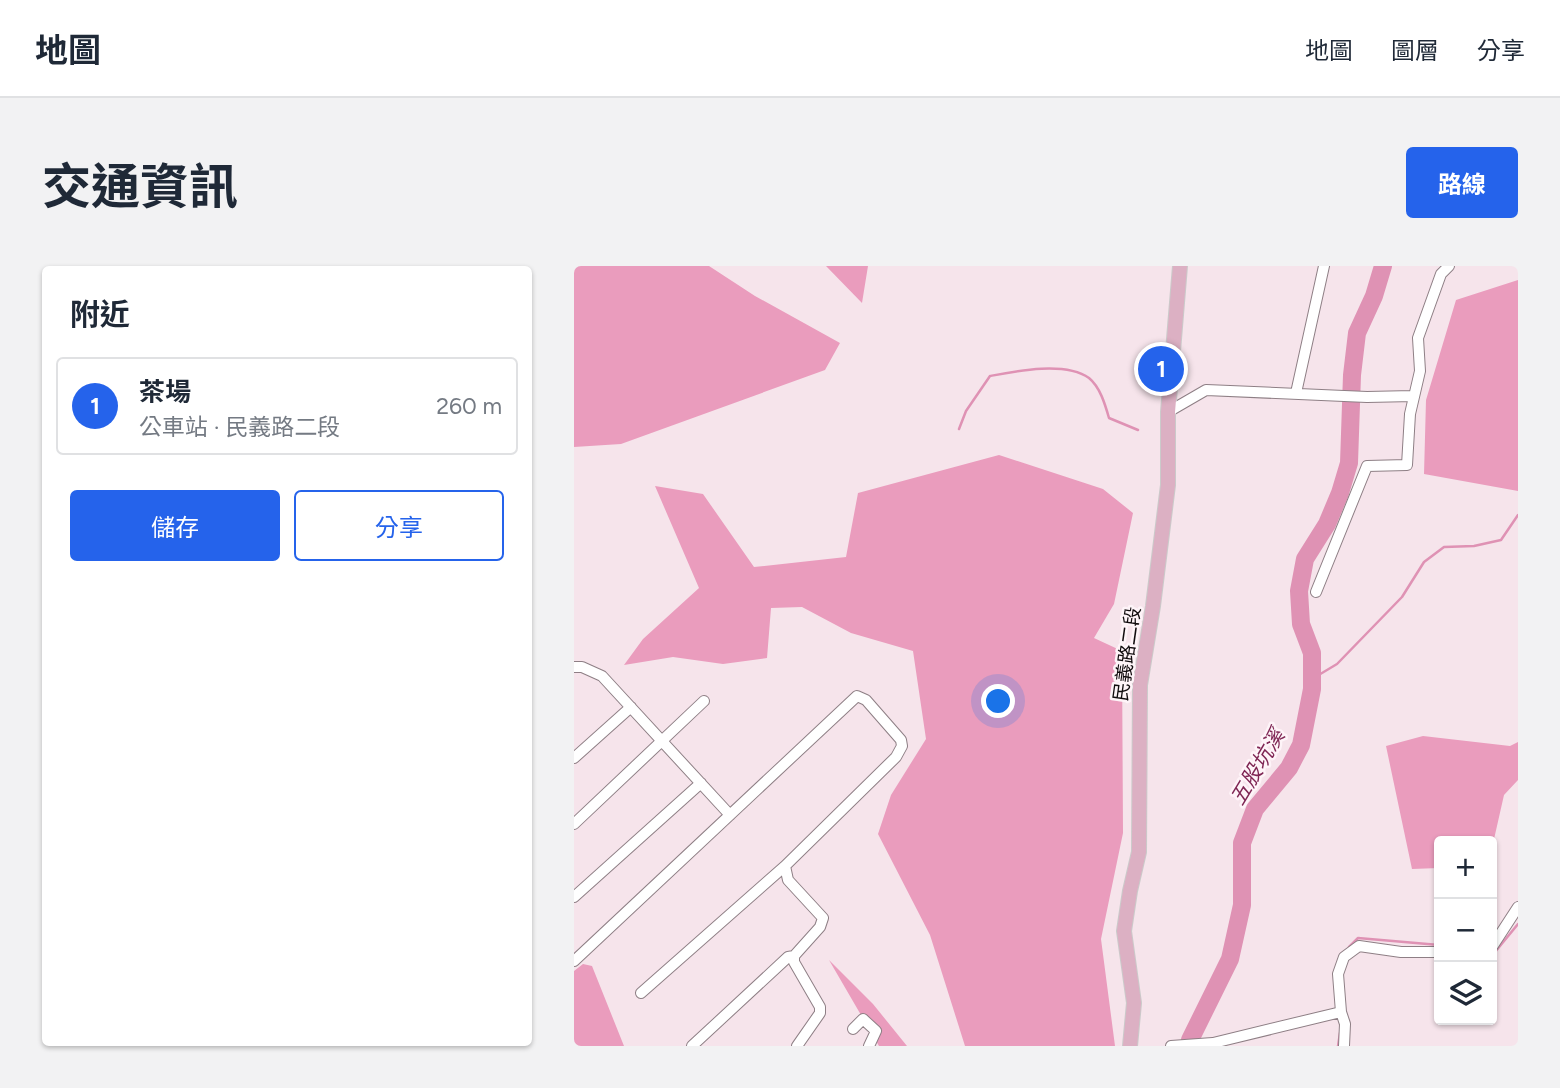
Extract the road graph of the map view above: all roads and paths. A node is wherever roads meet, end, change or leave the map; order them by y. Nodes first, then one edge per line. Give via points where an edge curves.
1 (1180, 266) edge
2 (1324, 266) edge
3 (1449, 266) edge
4 (1296, 393) junction
5 (1413, 396) junction
6 (1168, 412) junction
7 (1316, 592) dead end
8 (574, 667) edge
9 (704, 701) dead end
10 (631, 707) junction
11 (662, 742) junction
12 (574, 758) edge
13 (701, 783) junction
14 (730, 815) junction
15 (574, 824) edge
16 (785, 866) junction
17 (574, 897) edge
18 (1518, 907) edge
19 (1497, 939) edge
20 (1434, 952) edge
21 (794, 956) junction
22 (574, 961) edge
23 (641, 993) dead end
24 (1341, 1012) junction
25 (853, 1029) dead end
26 (692, 1046) edge
27 (797, 1046) edge
28 (869, 1046) edge
29 (1130, 1046) edge
30 (1172, 1046) edge
31 (1344, 1046) edge

1 - 6 main road, 民義路二段
2 - 4 street
3 - 5 street via 1441,274 1418,338 1420,371
4 - 5 street
4 - 6 street via 1206,390
5 - 7 street via 1408,465 1367,466
6 - 29 main road, 民義路二段 via 1168,485 1140,685 1139,852 1124,931 1133,1003
8 - 10 street via 602,676
9 - 11 street
10 - 11 street
10 - 12 street
11 - 13 street
11 - 15 street
13 - 14 street
13 - 17 street
14 - 16 street via 857,696 866,700 902,746
14 - 22 street
16 - 21 street via 788,880 822,918 820,927
16 - 23 street
18 - 19 street
20 - 24 street via 1359,946 1344,957 1338,974
21 - 26 street
21 - 27 street via 820,1007
24 - 30 street via 1213,1043
24 - 31 street
25 - 28 street via 863,1019 876,1031

